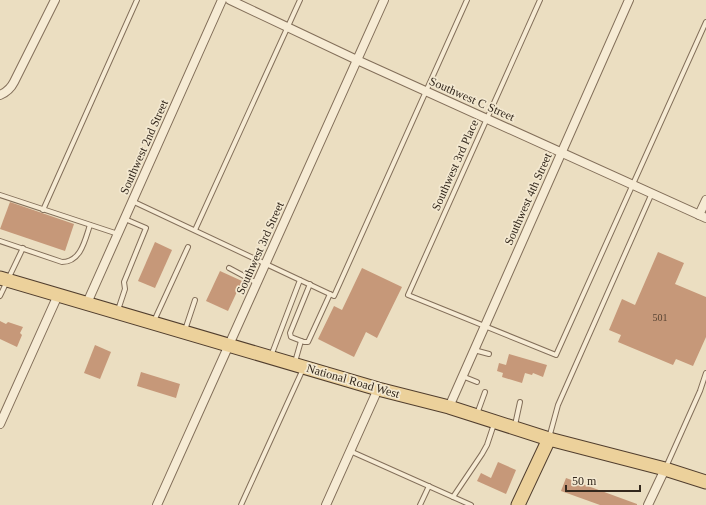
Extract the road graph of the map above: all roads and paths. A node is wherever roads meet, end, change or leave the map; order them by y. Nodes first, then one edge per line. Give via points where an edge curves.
1 (55, 0) edge
2 (137, 0) edge
3 (222, 0) edge
4 (230, 0) edge
5 (300, 0) edge
6 (384, 0) edge
7 (467, 0) edge
8 (540, 0) edge
9 (629, 0) edge
10 (706, 22) edge
11 (287, 27) junction
12 (357, 60) junction
13 (426, 92) junction
14 (0, 95) edge
15 (487, 119) junction
16 (561, 152) junction
17 (633, 184) junction
18 (652, 193) junction
19 (0, 195) edge
20 (706, 200) edge
21 (132, 201) junction
22 (43, 210) junction
23 (703, 216) edge
24 (124, 219) junction
25 (90, 224) junction
26 (195, 230) junction
27 (118, 234) junction
28 (0, 241) edge
29 (188, 247) dead end
30 (23, 248) junction
31 (266, 264) junction
32 (229, 268) dead end
33 (4, 279) edge
34 (300, 280) junction
35 (257, 283) junction
36 (310, 284) junction
37 (330, 294) junction
38 (58, 295) junction
39 (0, 296) edge
40 (195, 300) dead end
41 (87, 303) junction
42 (117, 312) junction
43 (154, 323) junction
44 (484, 326) junction
45 (184, 332) junction
46 (301, 341) junction
47 (228, 346) junction
48 (474, 350) junction
49 (489, 354) dead end
50 (271, 358) junction
51 (299, 366) junction
52 (706, 373) edge
53 (462, 376) junction
54 (477, 382) dead end
55 (704, 383) edge
56 (378, 389) junction
57 (485, 392) dead end
58 (520, 402) dead end
59 (449, 407) junction
60 (477, 416) junction
61 (495, 422) junction
62 (0, 424) edge
63 (515, 428) junction
64 (549, 438) junction
65 (350, 451) junction
66 (665, 469) junction
67 (706, 482) edge
68 (429, 486) junction
69 (453, 497) junction
70 (157, 505) edge
71 (241, 505) edge
72 (326, 505) edge
73 (420, 505) edge
74 (471, 505) edge
75 (518, 505) edge
76 (648, 505) edge

1 - 14 street via 14,82
2 - 22 lane
3 - 21 street, Southwest 2nd Street
4 - 11 street, Southwest C Street
5 - 11 lane
6 - 12 street, Southwest 3rd Street
7 - 13 lane
8 - 15 lane, Southwest 3rd Place
9 - 16 street, Southwest 4th Street
10 - 17 lane
11 - 12 street, Southwest C Street
11 - 26 lane
12 - 13 street, Southwest C Street
12 - 31 street, Southwest 3rd Street
13 - 15 street, Southwest C Street
13 - 37 lane via 334,296
15 - 16 street, Southwest C Street
15 - 44 lane, Southwest 3rd Place via 408,295
16 - 17 street, Southwest C Street
16 - 44 street, Southwest 4th Street
17 - 18 street, Southwest C Street
17 - 44 lane via 556,355
18 - 23 street, Southwest C Street
18 - 64 lane via 558,405
19 - 22 lane
20 - 23 street
21 - 24 street, Southwest 2nd Street
21 - 26 lane
22 - 25 lane
24 - 27 street, Southwest 2nd Street
24 - 42 lane via 146,228 124,282 125,289
25 - 27 lane
25 - 30 lane via 79,253 69,262 62,262
26 - 31 lane
27 - 41 street, Southwest 2nd Street
28 - 30 lane
29 - 43 lane
30 - 33 lane
31 - 34 lane
31 - 35 street, Southwest 3rd Street
32 - 35 lane
33 - 38 main road, National Road West
33 - 39 lane
34 - 36 lane
34 - 50 lane
35 - 47 street, Southwest 3rd Street
36 - 37 lane
36 - 46 lane via 290,334
37 - 46 lane via 309,340
38 - 41 main road, National Road West
38 - 62 street
40 - 45 lane
41 - 42 main road, National Road West
42 - 43 main road, National Road West
43 - 45 main road, National Road West
44 - 48 street, Southwest 4th Street
45 - 47 main road, National Road West
46 - 51 lane
47 - 50 main road, National Road West
47 - 70 street, Southwest 3rd Street
48 - 49 lane
48 - 53 street, Southwest 4th Street
50 - 51 main road, National Road West
51 - 56 main road, National Road West
51 - 71 lane
52 - 55 lane
53 - 54 lane
53 - 59 street, Southwest 4th Street
55 - 66 lane
56 - 59 main road, National Road West
56 - 65 street
57 - 60 lane
58 - 63 lane
59 - 60 main road, National Road West
60 - 61 main road, National Road West
61 - 63 main road, National Road West
61 - 69 lane via 482,454
63 - 64 main road, National Road West
64 - 66 main road, National Road West
64 - 75 main road
65 - 68 lane
65 - 72 street
66 - 67 main road, National Road West
66 - 76 street
68 - 69 lane
68 - 73 lane
69 - 74 lane

